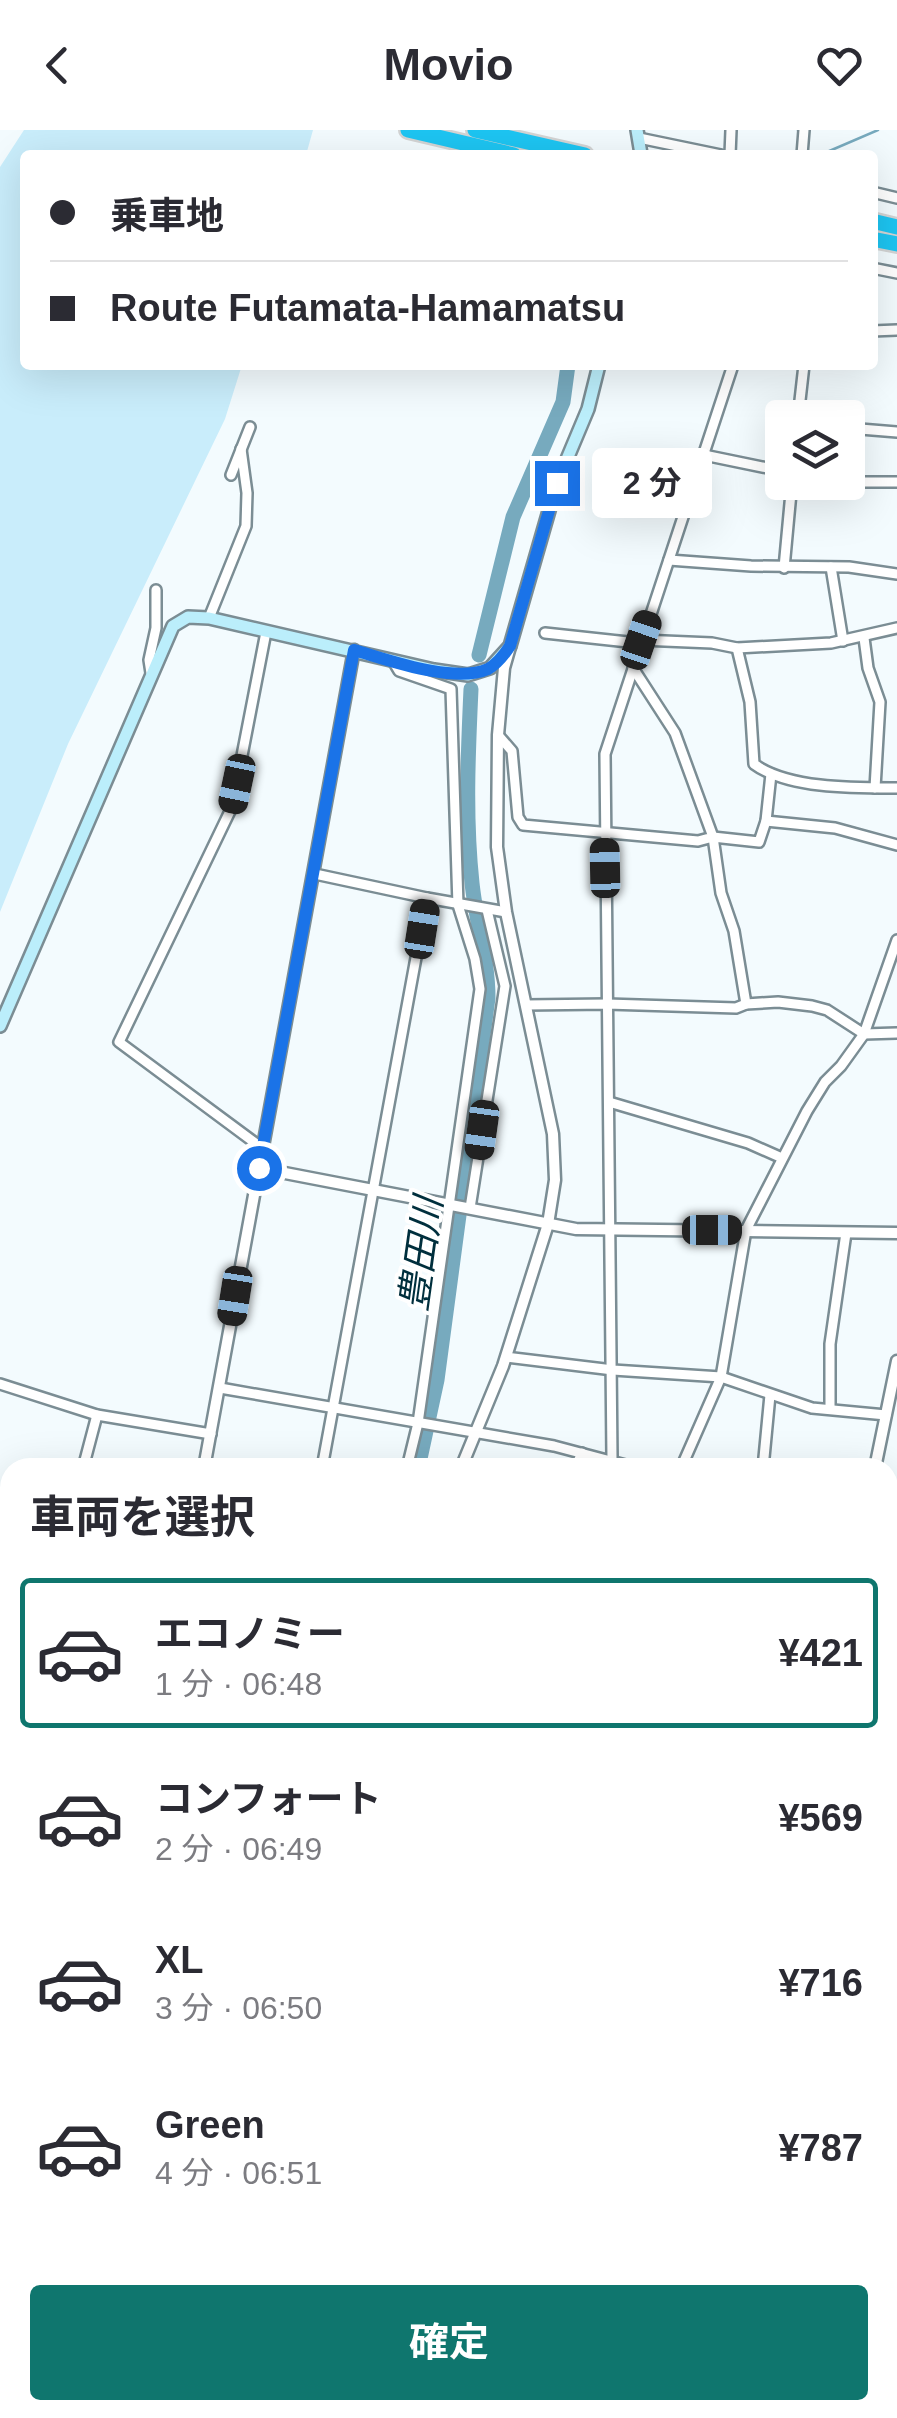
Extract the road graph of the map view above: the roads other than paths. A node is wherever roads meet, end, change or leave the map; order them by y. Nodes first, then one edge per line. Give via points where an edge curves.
1 (408, 130) edge
2 (475, 130) edge
3 (638, 134) edge
4 (493, 150) edge
5 (563, 150) edge
6 (700, 150) edge
7 (598, 370) edge
8 (732, 370) edge
9 (803, 370) edge
10 (800, 400) edge
11 (250, 426) dead end
12 (865, 429) edge
13 (897, 432) edge
14 (241, 450) junction
15 (704, 454) junction
16 (765, 467) edge
17 (231, 475) dead end
18 (865, 482) edge
19 (897, 482) edge
20 (790, 500) edge
21 (669, 560) junction
22 (831, 567) junction
23 (784, 568) junction
24 (897, 574) edge
25 (156, 590) dead end
26 (209, 618) junction
27 (897, 628) edge
28 (266, 632) junction
29 (545, 633) dead end
30 (864, 638) junction
31 (641, 640) junction
32 (843, 641) junction
33 (510, 646) junction
34 (737, 648) junction
35 (354, 650) junction
36 (393, 661) junction
37 (633, 668) junction
38 (151, 676) junction
39 (498, 735) junction
40 (770, 774) junction
41 (875, 788) junction
42 (897, 788) edge
43 (766, 821) junction
44 (605, 834) junction
45 (713, 837) junction
46 (897, 845) edge
47 (315, 874) junction
48 (426, 898) junction
49 (461, 906) junction
50 (485, 909) junction
51 (506, 912) junction
52 (897, 940) edge
53 (607, 1004) junction
54 (746, 1004) junction
55 (526, 1005) junction
56 (0, 1026) edge
57 (897, 1033) edge
58 (864, 1034) junction
59 (609, 1102) junction
60 (262, 1148) junction
61 (782, 1158) junction
62 (259, 1168) junction
63 (373, 1190) junction
64 (450, 1204) junction
65 (468, 1208) junction
66 (548, 1224) junction
67 (611, 1230) junction
68 (746, 1230) junction
69 (846, 1232) junction
70 (897, 1233) edge
71 (506, 1357) junction
72 (896, 1367) edge
73 (613, 1370) junction
74 (721, 1378) junction
75 (0, 1384) edge
76 (220, 1388) junction
77 (770, 1394) junction
78 (332, 1406) junction
79 (830, 1409) junction
80 (96, 1415) junction
81 (886, 1415) junction
82 (418, 1423) junction
83 (211, 1434) junction
84 (473, 1434) junction
85 (582, 1453) junction
86 (85, 1458) edge
87 (206, 1458) edge
88 (324, 1458) edge
89 (409, 1458) edge
90 (465, 1458) edge
91 (580, 1458) edge
92 (607, 1458) edge
93 (612, 1458) edge
94 (685, 1458) edge
95 (763, 1458) edge
96 (877, 1458) edge

1 - 4 highway
2 - 5 highway
3 - 6 street
7 - 33 main road
8 - 15 street
9 - 10 street
11 - 14 street
12 - 13 street
14 - 17 street
14 - 26 street via 246,526
15 - 16 street
15 - 21 street
18 - 19 street
20 - 23 street
21 - 23 street
21 - 31 street
22 - 23 street
22 - 24 street
22 - 32 street
25 - 38 street
26 - 28 main road
26 - 38 main road via 188,617 173,626
27 - 30 street
28 - 35 main road
28 - 60 street via 232,807 119,1042
29 - 31 street
30 - 32 street
30 - 41 street via 880,702
31 - 34 street
31 - 37 street
32 - 34 street
33 - 36 main road via 490,668 468,675
33 - 39 street
34 - 40 street via 750,702 754,764
35 - 36 main road
35 - 47 street
36 - 49 street via 399,672 451,689
37 - 44 street via 605,754
37 - 45 street via 675,733
38 - 56 main road
39 - 44 street via 512,751 523,824
39 - 51 street via 498,847
40 - 41 street
40 - 43 street
41 - 42 street
43 - 45 street via 759,842
43 - 46 street via 836,828
44 - 45 street
44 - 53 street
45 - 54 street
47 - 48 street
47 - 60 street
48 - 49 street
48 - 63 street
49 - 50 street
49 - 64 street via 480,989
50 - 51 street
50 - 65 street via 505,986
51 - 55 street
52 - 58 street
53 - 54 street
53 - 55 street
53 - 59 street
54 - 58 street via 812,1006
55 - 66 street via 553,1134
57 - 58 street
58 - 61 street via 825,1082
59 - 61 street
59 - 67 street
60 - 62 street
61 - 68 street
62 - 63 street
62 - 76 street
63 - 64 street
63 - 78 street
64 - 65 street
64 - 82 street
65 - 66 street
66 - 67 street
66 - 71 street
67 - 68 street
67 - 73 street
68 - 69 street
68 - 74 street
69 - 70 street
69 - 79 street via 830,1344
71 - 73 street
71 - 84 street
72 - 81 street
73 - 74 street
73 - 93 street
74 - 77 street
74 - 94 street
75 - 80 street
76 - 78 street
76 - 83 street
77 - 79 street
77 - 95 street
78 - 82 street
78 - 88 street
79 - 81 street
80 - 83 street
80 - 86 street
81 - 96 street
82 - 84 street
82 - 89 street
83 - 87 street
84 - 85 street
84 - 90 street
85 - 91 street
85 - 92 street

